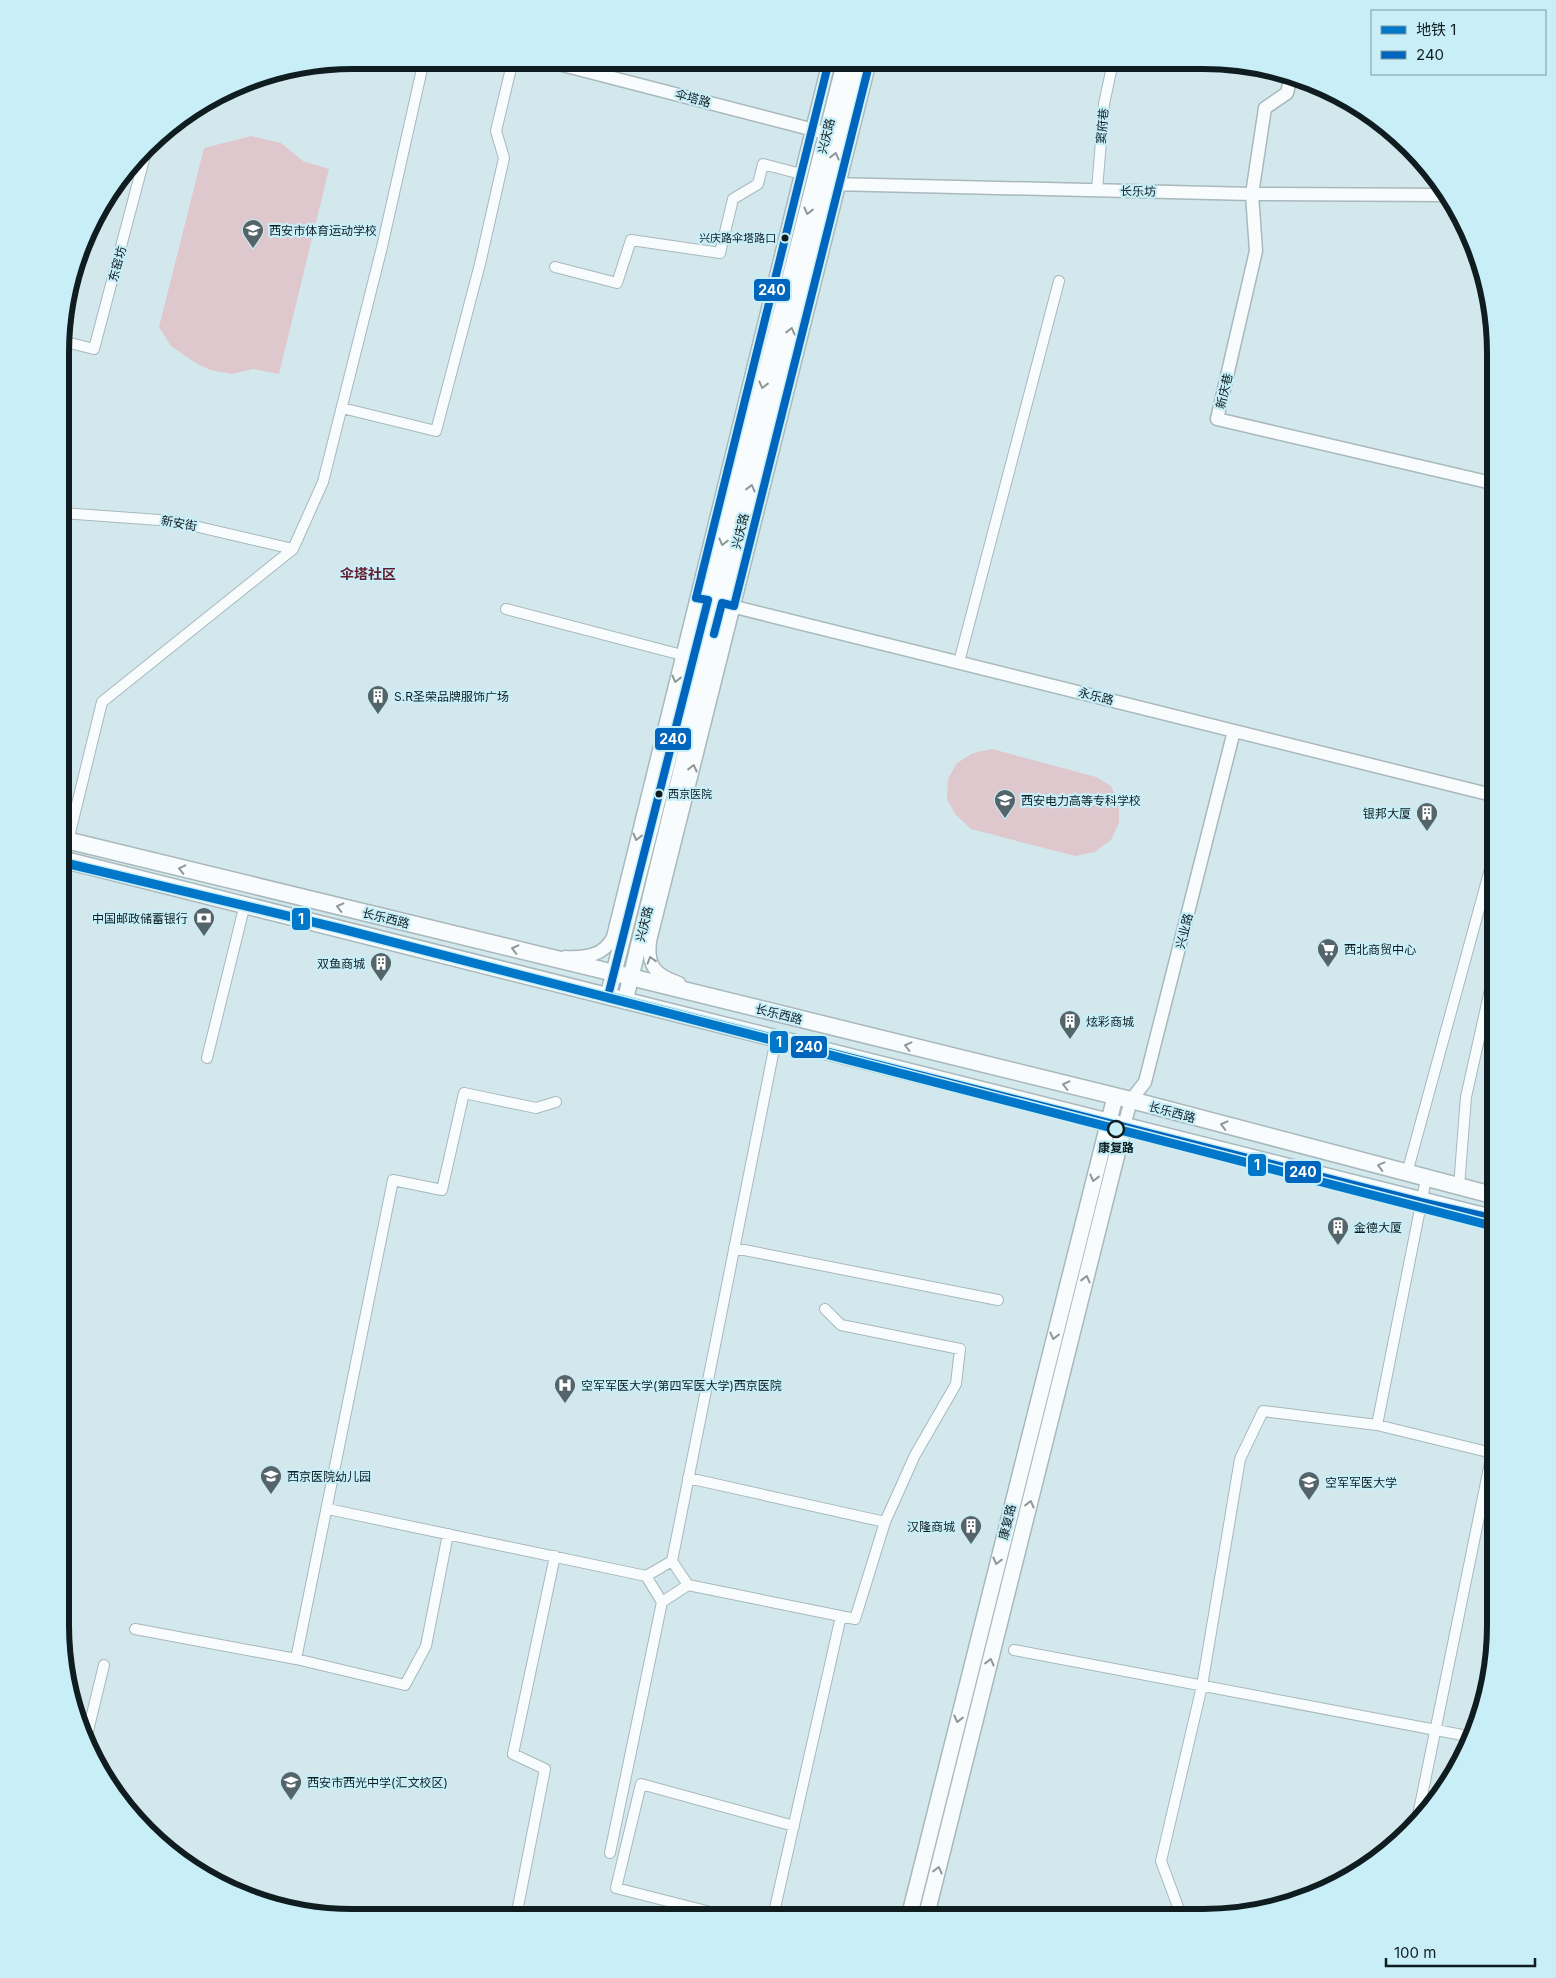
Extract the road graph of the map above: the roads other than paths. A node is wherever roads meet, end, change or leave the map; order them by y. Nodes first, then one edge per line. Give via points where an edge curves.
1 (422, 69) edge
2 (511, 69) edge
3 (581, 69) edge
4 (829, 69) edge
5 (843, 69) edge
6 (856, 69) edge
7 (868, 69) edge
8 (1112, 69) edge
9 (1290, 82) edge
10 (826, 133) junction
11 (144, 160) edge
12 (801, 174) junction
13 (834, 184) junction
14 (1097, 190) junction
15 (1252, 194) junction
16 (1438, 194) edge
17 (555, 267) dead end
18 (1060, 281) dead end
19 (69, 343) edge
20 (342, 408) junction
21 (1487, 482) edge
22 (69, 513) edge
23 (293, 549) junction
24 (715, 602) junction
25 (506, 609) dead end
26 (682, 655) junction
27 (959, 662) junction
28 (1234, 731) junction
29 (1487, 794) edge
30 (69, 825) edge
31 (69, 841) edge
32 (69, 861) edge
33 (1487, 880) edge
34 (660, 901) junction
35 (245, 904) junction
36 (644, 923) junction
37 (543, 956) junction
38 (614, 973) junction
39 (631, 977) junction
40 (608, 996) junction
41 (721, 1000) junction
42 (625, 1001) junction
43 (1487, 1003) edge
44 (776, 1039) junction
45 (207, 1058) dead end
46 (1123, 1099) junction
47 (556, 1102) dead end
48 (1108, 1122) junction
49 (1124, 1126) junction
50 (1407, 1173) junction
51 (1426, 1179) junction
52 (1459, 1186) junction
53 (1487, 1194) edge
54 (1421, 1202) junction
55 (1487, 1217) edge
56 (734, 1248) junction
57 (998, 1300) dead end
58 (825, 1309) dead end
59 (1377, 1425) junction
60 (1487, 1452) edge
61 (1487, 1477) edge
62 (688, 1478) junction
63 (328, 1508) junction
64 (885, 1522) junction
65 (448, 1534) junction
66 (555, 1556) junction
67 (672, 1561) junction
68 (646, 1576) junction
69 (688, 1585) junction
70 (662, 1602) junction
71 (841, 1616) junction
72 (135, 1629) dead end
73 (1014, 1650) dead end
74 (296, 1659) junction
75 (104, 1665) dead end
76 (1202, 1686) junction
77 (88, 1729) edge
78 (1434, 1729) junction
79 (1465, 1735) edge
80 (1419, 1811) edge
81 (794, 1826) junction
82 (610, 1853) dead end
83 (518, 1909) edge
84 (699, 1909) edge
85 (775, 1909) edge
86 (910, 1909) edge
87 (928, 1909) edge
88 (1179, 1909) edge

1 - 20 street
2 - 20 street via 496,131 504,158 436,432
3 - 10 street, 伞塔路
4 - 10 street
5 - 10 main road, 兴庆路
6 - 10 main road, 兴庆路
7 - 13 street
8 - 14 street, 窦府巷 via 1104,104
9 - 15 street, 新庆巷 via 1287,93 1265,108
10 - 12 street
13 -> 10 main road, 兴庆路
10 -> 24 main road, 兴庆路
11 - 19 street, 东窑坊 via 94,349
12 - 17 street via 763,164 758,184 733,199 720,253 631,240 617,283
12 - 24 street
13 - 14 street, 长乐坊
24 -> 13 main road, 兴庆路
14 - 15 street, 长乐坊
15 - 16 street, 长乐坊
15 - 21 street, 新庆巷 via 1256,251 1217,419
18 - 27 street
20 - 23 street via 323,482
22 - 23 street, 新安街 via 174,520
23 - 30 street via 102,702
24 - 26 street
24 - 27 street, 永乐路
34 -> 24 street
24 - 36 main road, 兴庆路
24 - 38 main road, 兴庆路
25 - 26 street
26 -> 37 street via 613,937 609,945 595,954
27 - 28 street, 永乐路
28 - 29 street, 永乐路
28 - 46 street, 兴业路 via 1146,1082
37 -> 31 main road, 长乐西路
32 - 35 main road, 长乐西路
33 - 50 street
34 - 36 main road
41 -> 34 street via 668,979 651,964 650,941
35 - 40 main road, 长乐西路
35 - 45 street
36 - 39 main road, 兴庆路
37 - 38 main road, 长乐西路
38 - 39 main road, 长乐西路
38 - 40 main road, 兴庆路
39 - 41 main road, 长乐西路
39 - 42 main road, 兴庆路
40 - 42 main road, 长乐西路
46 -> 41 main road, 长乐西路
42 - 44 main road, 长乐西路
43 - 52 street via 1466,1097
44 - 48 main road, 长乐西路
44 - 56 street
46 - 48 main road, 康复路
46 - 49 street, 兴业路
50 -> 46 main road, 长乐西路
47 - 63 street via 536,1108 464,1093 442,1190 393,1180
48 - 49 main road, 长乐西路
48 -> 86 main road, 康复路
49 - 54 main road, 长乐西路
87 -> 49 main road, 康复路
50 - 51 main road, 长乐西路
51 - 52 main road, 长乐西路
51 - 54 street
52 - 53 main road, 长乐西路
54 - 55 main road, 长乐西路
54 - 59 street
56 - 57 street
56 - 62 street
58 - 64 street via 840,1325 960,1349 956,1384 915,1455
59 - 60 street
59 - 76 street via 1263,1411 1240,1459
61 - 78 street
62 - 64 street
62 - 67 street
63 - 65 street
63 - 74 street
64 - 71 street via 855,1619
65 - 66 street
65 - 74 street via 426,1646 405,1685
66 - 68 street
66 - 83 street via 513,1754 545,1769
67 - 68 street
67 - 69 street
68 - 70 street
69 - 70 street
69 - 71 street
70 - 82 street
71 - 81 street
72 - 74 street
73 - 76 street
75 - 77 street
76 - 78 street
76 - 88 street via 1161,1861
78 - 79 street
78 - 80 street
81 - 84 street via 641,1784 616,1888
81 - 85 street

